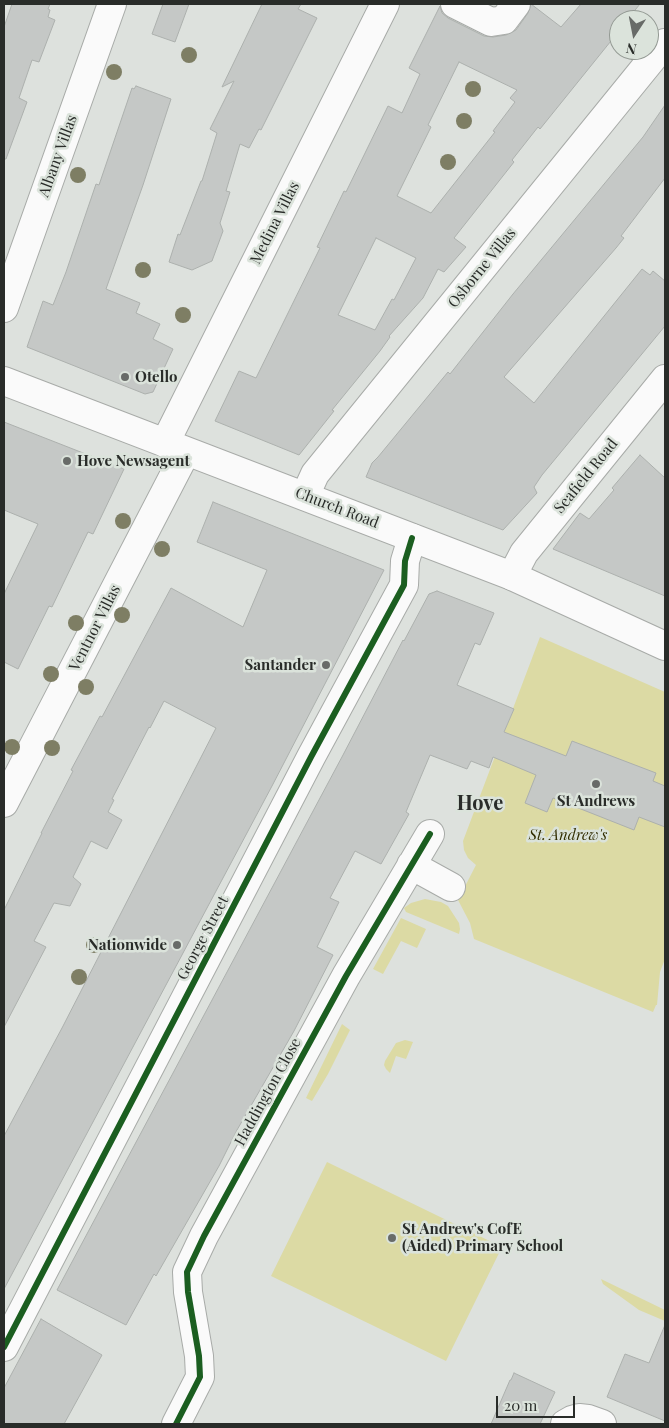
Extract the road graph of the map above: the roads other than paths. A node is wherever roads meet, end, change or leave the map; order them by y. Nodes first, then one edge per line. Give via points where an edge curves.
1 (112, 4) edge
2 (385, 4) edge
3 (455, 4) edge
4 (516, 4) edge
5 (665, 43) edge
6 (4, 308) edge
7 (665, 379) edge
8 (4, 381) edge
9 (176, 447) junction
10 (305, 496) junction
11 (412, 538) junction
12 (512, 576) junction
13 (665, 646) edge
14 (4, 804) edge
15 (430, 834) dead end
16 (410, 865) junction
17 (451, 888) dead end
18 (4, 1348) edge
19 (176, 1424) edge
20 (565, 1424) edge
21 (601, 1424) edge

1 - 6 street, Albany Villas
2 - 9 street, Medina Villas
3 - 4 street via 491,22 504,20
5 - 10 street, Osborne Villas via 315,474
7 - 12 street, Seafield Road via 524,553
8 - 9 street, Church Road
9 - 10 street, Church Road
9 - 14 street, Ventnor Villas
10 - 11 street, Church Road
11 - 12 street, Church Road
11 - 18 street, George Street via 405,561 404,585 311,757
12 - 13 street, Church Road
15 - 16 street, Haddington Close
16 - 17 street
16 - 19 street, Haddington Close via 204,1236 188,1272 200,1377
20 - 21 street via 579,1418

